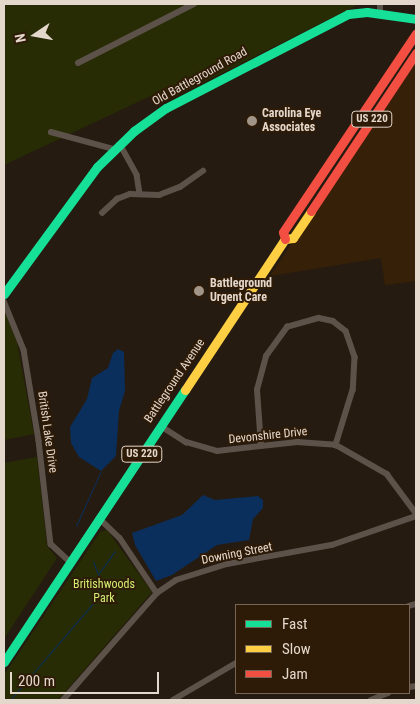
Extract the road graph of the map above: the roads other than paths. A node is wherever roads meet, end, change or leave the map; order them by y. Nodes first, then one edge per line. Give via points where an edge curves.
1 (194, 4) edge
2 (380, 4) edge
3 (380, 14) junction
4 (416, 19) edge
5 (416, 33) edge
6 (416, 53) edge
7 (78, 63) dead end
8 (51, 132) dead end
9 (344, 141) junction
10 (117, 147) junction
11 (340, 168) junction
12 (202, 171) dead end
13 (140, 194) junction
14 (102, 213) dead end
15 (285, 239) junction
16 (4, 294) edge
17 (4, 301) edge
18 (160, 426) junction
19 (336, 445) junction
20 (261, 446) junction
21 (416, 514) edge
22 (99, 518) junction
23 (70, 562) junction
24 (157, 593) junction
25 (4, 662) edge
26 (235, 664) edge
27 (386, 694) edge
28 (63, 700) edge
29 (172, 700) edge
30 (371, 700) edge

1 - 7 street
2 - 3 street
3 - 4 main road, Old Battleground Road
3 - 10 main road, Old Battleground Road via 353,12 310,33 166,108
5 - 9 main road, Battleground Avenue / US 220
6 - 11 main road, Battleground Avenue / US 220
8 - 10 street
9 - 11 main road via 344,149 336,163
9 - 15 main road, Battleground Avenue / US 220 via 284,232
10 - 13 street via 137,175
10 - 16 main road, Old Battleground Road via 74,194
11 - 15 main road, Battleground Avenue / US 220 via 292,238
12 - 13 street via 180,187 159,195
13 - 14 street via 117,199
15 - 18 main road, Battleground Avenue / US 220
17 - 23 street, British Lake Drive via 24,350 40,440 51,544
18 - 20 street, Devonshire Drive via 186,442 208,450
18 - 22 main road, Battleground Avenue / US 220
19 - 20 street, Devonshire Drive via 297,442
19 - 20 street via 353,390 355,356 346,331 334,320 319,318 287,327 266,356 257,390
19 - 21 street, Devonshire Drive via 387,474
21 - 24 street, Downing Street via 310,551 206,569 176,580
22 - 23 main road, Battleground Avenue / US 220
22 - 24 street via 120,538
23 - 25 main road, Battleground Avenue / US 220
24 - 28 street, Downing Street
26 - 29 street
27 - 30 street

